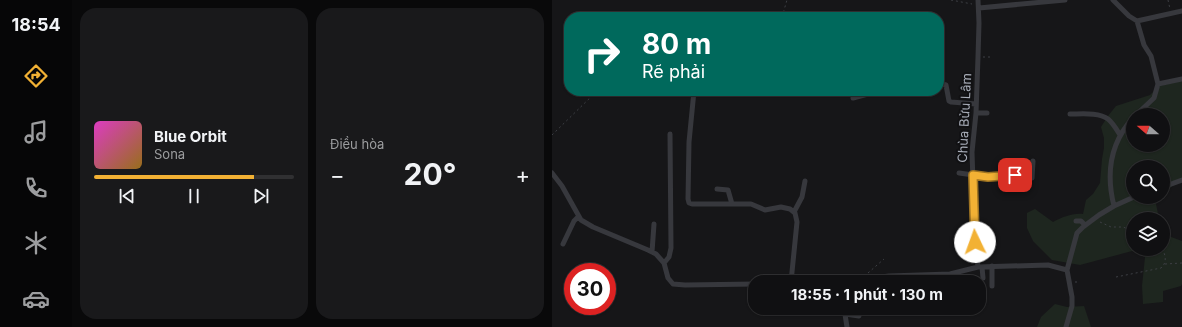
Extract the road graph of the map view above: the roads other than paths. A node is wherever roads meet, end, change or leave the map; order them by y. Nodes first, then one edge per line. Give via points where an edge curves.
1 (1065, 0) edge
2 (1113, 0) edge
3 (978, 4) edge
4 (1182, 11) edge
5 (1136, 21) junction
6 (1182, 79) edge
7 (944, 84) edge
8 (1158, 84) junction
9 (694, 96) edge
10 (860, 96) edge
11 (853, 98) dead end
12 (976, 104) junction
13 (1143, 108) edge
14 (976, 113) junction
15 (987, 113) dead end
16 (1070, 114) dead end
17 (1126, 126) edge
18 (670, 134) dead end
19 (1120, 135) junction
20 (1033, 161) dead end
21 (552, 173) edge
22 (959, 173) dead end
23 (973, 175) junction
24 (1182, 180) edge
25 (805, 181) dead end
26 (1170, 184) edge
27 (717, 189) dead end
28 (1126, 201) edge
29 (732, 204) junction
30 (1114, 206) junction
31 (794, 212) junction
32 (578, 217) junction
33 (1076, 221) dead end
34 (654, 224) dead end
35 (1085, 225) junction
36 (990, 238) dead end
37 (975, 242) junction
38 (563, 244) dead end
39 (652, 252) junction
40 (664, 263) junction
41 (992, 266) junction
42 (980, 267) junction
43 (1067, 270) junction
44 (792, 275) edge
45 (938, 275) edge
46 (982, 275) edge
47 (748, 284) edge
48 (992, 286) dead end
49 (845, 315) edge
50 (856, 315) edge
51 (859, 316) dead end
52 (848, 327) edge
53 (1066, 327) edge

1 - 3 street
2 - 5 street
3 - 12 street, Chùa Bửu Lâm via 980,23
4 - 5 street
5 - 8 street via 1144,45 1151,56
6 - 8 street
7 - 12 street via 949,101
8 - 13 street via 1154,98
9 - 29 street via 689,142 689,203
10 - 11 street
12 - 14 street, Chùa Bửu Lâm
14 - 15 street
14 - 23 street, Chùa Bửu Lâm via 972,152
16 - 19 street via 1089,114 1108,119
17 - 19 street
18 - 40 street via 671,248
19 - 30 street via 1111,162 1110,191
20 - 23 street via 1032,178 1015,175
21 - 32 street
22 - 23 street
23 - 37 street, Chùa Bửu Lâm
24 - 26 street
25 - 31 street via 802,197
27 - 29 street via 728,190
28 - 30 street
29 - 31 street via 751,204 762,209 790,209
30 - 35 street
31 - 44 street via 797,222
32 - 38 street
32 - 39 street via 593,227
33 - 35 street via 1081,221
34 - 39 street
35 - 43 street via 1077,233
36 - 37 street
37 - 42 street, Chùa Bửu Lâm
39 - 40 street
40 - 47 street via 668,278 673,284
41 - 42 street
41 - 43 street via 1048,265
41 - 48 street
42 - 45 street
42 - 46 street, Chùa Bửu Lâm
43 - 53 street via 1072,306
49 - 52 street
50 - 51 street

